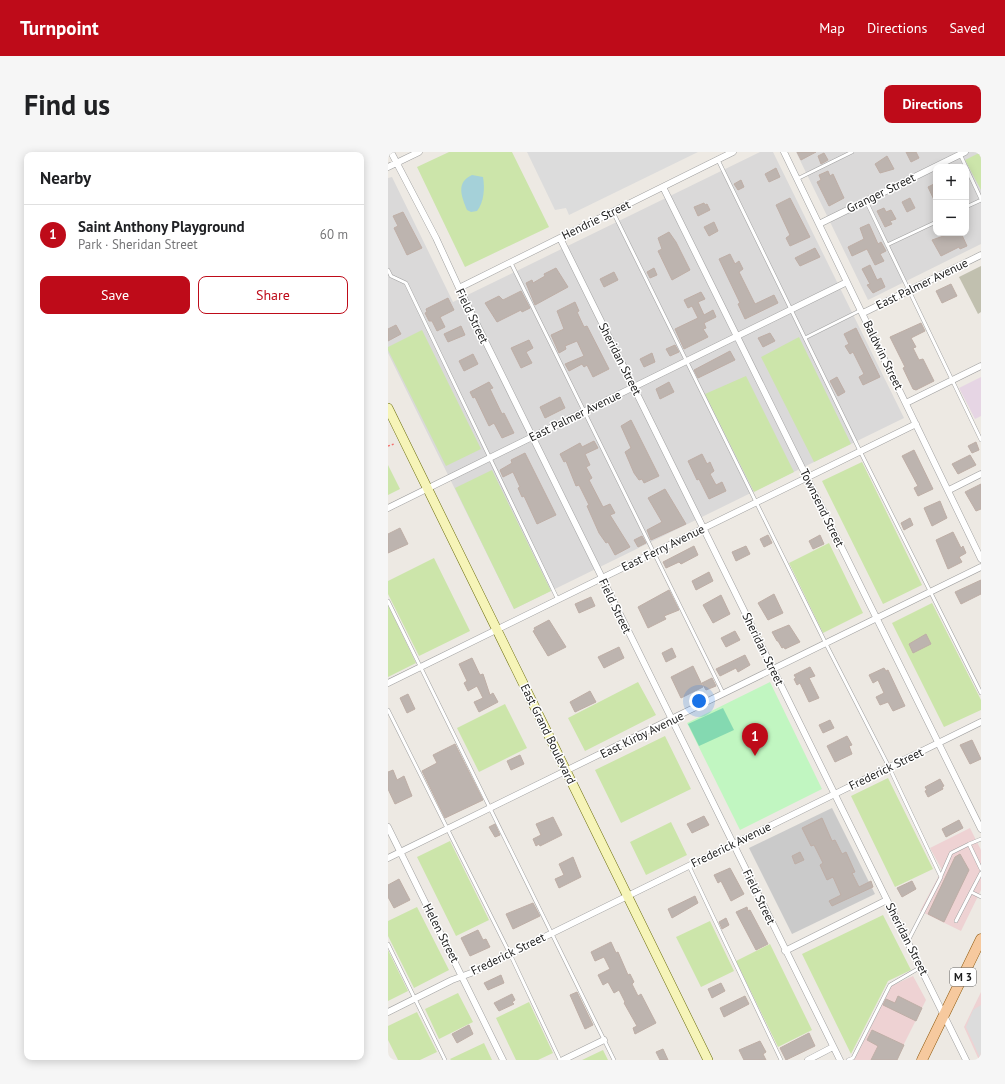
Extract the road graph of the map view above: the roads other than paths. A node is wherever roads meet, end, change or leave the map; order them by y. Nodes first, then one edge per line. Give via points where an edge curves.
1 (391, 152) edge
2 (419, 152) edge
3 (733, 152) edge
4 (784, 152) edge
5 (852, 152) edge
6 (962, 153) edge
7 (718, 160) junction
8 (397, 163) junction
9 (965, 164) edge
10 (388, 167) edge
11 (969, 173) edge
12 (797, 179) junction
13 (663, 187) junction
14 (981, 199) edge
15 (866, 201) junction
16 (969, 205) edge
17 (613, 212) junction
18 (933, 223) edge
19 (819, 224) junction
20 (560, 238) junction
21 (887, 245) junction
22 (981, 255) edge
23 (511, 262) junction
24 (388, 270) edge
25 (847, 282) junction
26 (458, 288) junction
27 (910, 290) junction
28 (791, 309) junction
29 (862, 312) junction
30 (738, 336) junction
31 (805, 338) junction
32 (687, 361) junction
33 (981, 366) edge
34 (952, 380) junction
35 (634, 387) junction
36 (906, 403) junction
37 (388, 408) edge
38 (583, 412) junction
39 (916, 424) junction
40 (532, 437) junction
41 (981, 440) edge
42 (860, 451) junction
43 (491, 457) junction
44 (981, 474) edge
45 (807, 478) junction
46 (427, 489) junction
47 (949, 490) junction
48 (757, 502) junction
49 (388, 508) edge
50 (703, 529) junction
51 (654, 553) junction
52 (981, 559) edge
53 (981, 567) edge
54 (602, 579) junction
55 (932, 592) junction
56 (558, 600) junction
57 (388, 601) edge
58 (877, 619) junction
59 (497, 631) junction
60 (826, 644) junction
61 (420, 668) junction
62 (773, 670) junction
63 (388, 683) edge
64 (981, 693) edge
65 (724, 694) junction
66 (388, 710) edge
67 (671, 720) junction
68 (981, 722) edge
69 (938, 743) junction
70 (889, 767) junction
71 (566, 772) junction
72 (835, 794) junction
73 (491, 808) junction
74 (388, 827) edge
75 (447, 829) junction
76 (981, 829) edge
77 (981, 839) edge
78 (970, 844) junction
79 (733, 845) junction
80 (400, 852) junction
81 (388, 858) edge
82 (689, 866) junction
83 (981, 869) edge
84 (981, 873) edge
85 (941, 877) junction
86 (971, 892) junction
87 (628, 896) junction
88 (981, 897) edge
89 (887, 900) junction
90 (956, 921) dead end
91 (551, 934) junction
92 (981, 939) edge
93 (908, 942) junction
94 (388, 944) edge
95 (785, 950) junction
96 (510, 954) junction
97 (921, 967) junction
98 (462, 976) junction
99 (415, 998) junction
100 (388, 1012) edge
101 (944, 1015) junction
102 (604, 1040) junction
103 (833, 1048) junction
104 (445, 1060) edge
105 (503, 1060) edge
106 (562, 1060) edge
107 (614, 1060) edge
108 (708, 1060) edge
109 (781, 1060) edge
110 (808, 1060) edge
111 (840, 1060) edge
112 (848, 1060) edge
113 (922, 1060) edge
114 (966, 1060) edge

1 - 8 street, Field Street
2 - 8 street
3 - 7 street, Hendrie Street
4 - 12 street, Baldwin Street
5 - 12 lane
6 - 9 lane
6 - 15 street, Granger Street
7 - 13 street, Hendrie Street
7 - 28 lane
8 - 10 street
8 - 26 street, Field Street via 436,238
11 - 14 lane
12 - 19 street, Baldwin Street
13 - 17 street, Hendrie Street
13 - 30 street, Townsend Street
14 - 16 lane
15 - 19 street, Granger Street
15 - 21 lane
17 - 20 street, Hendrie Street
17 - 32 lane
18 - 21 lane
19 - 25 street, Baldwin Street
20 - 23 street, Hendrie Street
20 - 35 street, Sheridan Street
21 - 27 lane
22 - 27 street, East Palmer Avenue
23 - 26 street, Hendrie Street
23 - 38 lane
24 - 43 lane via 391,276 406,283
25 - 28 street, East Palmer Avenue
25 - 29 street, Baldwin Street
26 - 40 street, Field Street
27 - 29 street, East Palmer Avenue
27 - 34 lane
28 - 30 street, East Palmer Avenue
28 - 31 lane
29 - 31 lane
29 - 36 street, Baldwin Street
30 - 32 street, East Palmer Avenue
30 - 45 street, Townsend Street
31 - 42 lane
32 - 35 street, East Palmer Avenue
32 - 48 lane
33 - 34 street
34 - 36 street
34 - 41 lane
35 - 38 street, East Palmer Avenue
35 - 50 street, Sheridan Street
36 - 39 street, Baldwin Street
37 - 46 main road, East Grand Boulevard
38 - 40 street, East Palmer Avenue
38 - 51 lane
39 - 42 street, East Ferry Avenue
39 - 47 street, Baldwin Street
40 - 43 street, East Palmer Avenue
40 - 54 street, Field Street
42 - 45 street, East Ferry Avenue
42 - 55 lane
43 - 46 street, East Palmer Avenue
43 - 56 lane
44 - 47 street
45 - 48 street, East Ferry Avenue
45 - 58 street, Townsend Street
46 - 49 street, East Palmer Avenue
46 - 59 main road, East Grand Boulevard
47 - 52 street, Baldwin Street
48 - 50 street, East Ferry Avenue
48 - 60 lane
50 - 51 street, East Ferry Avenue
50 - 62 street, Sheridan Street
51 - 54 street, East Ferry Avenue
51 - 65 lane
53 - 55 street, East Kirby Avenue
54 - 56 street, East Ferry Avenue
54 - 67 street, Field Street
55 - 58 street, East Kirby Avenue
55 - 64 lane
56 - 59 street, East Ferry Avenue
57 - 61 lane
58 - 60 street, East Kirby Avenue
58 - 69 street, Townsend Street
59 - 61 street, East Ferry Avenue
59 - 71 main road, East Grand Boulevard
60 - 62 street, East Kirby Avenue
60 - 70 lane
61 - 63 street, East Ferry Avenue
61 - 73 lane
62 - 65 street, East Kirby Avenue
62 - 72 street, Sheridan Street
65 - 67 street, East Kirby Avenue
66 - 75 lane
67 - 71 street, East Kirby Avenue
67 - 79 street, Field Street
68 - 69 street
69 - 70 street, Frederick Street
69 - 76 street, Townsend Street
70 - 72 street, Frederick Street
70 - 85 lane
71 - 73 street, East Kirby Avenue
71 - 87 main road, East Grand Boulevard
72 - 79 street, Frederick Avenue
72 - 89 street, Sheridan Street
73 - 75 street, East Kirby Avenue
73 - 91 lane
74 - 80 street, Helen Street
75 - 80 street, East Kirby Avenue
75 - 96 lane
77 - 78 lane
78 - 83 lane
78 - 85 lane via 951,853
79 - 82 street, Frederick Avenue
79 - 95 street, Field Street
80 - 81 street, East Kirby Avenue
80 - 98 street, Helen Street
82 - 87 street, Frederick Avenue
82 - 109 lane
84 - 86 lane
85 - 93 lane
86 - 88 lane
86 - 90 lane
87 - 91 street, Frederick Street
87 - 108 main road, East Grand Boulevard
89 - 93 street, Sheridan Street
89 - 95 street
91 - 96 street, Frederick Street
91 - 102 lane
92 - 101 main road, M 3
93 - 97 street, Sheridan Street
94 - 99 lane
95 - 103 street, Field Street
96 - 98 street, Frederick Street
96 - 106 lane
97 - 101 street, Sheridan Street
97 - 112 lane via 890,985 853,1058
98 - 99 street, Frederick Street
98 - 105 street, Helen Street
99 - 100 street, Frederick Street
99 - 104 lane
101 - 113 main road, M 3
101 - 114 street, Sheridan Street
102 - 106 street
102 - 107 lane
103 - 110 street
103 - 111 street, Field Street

